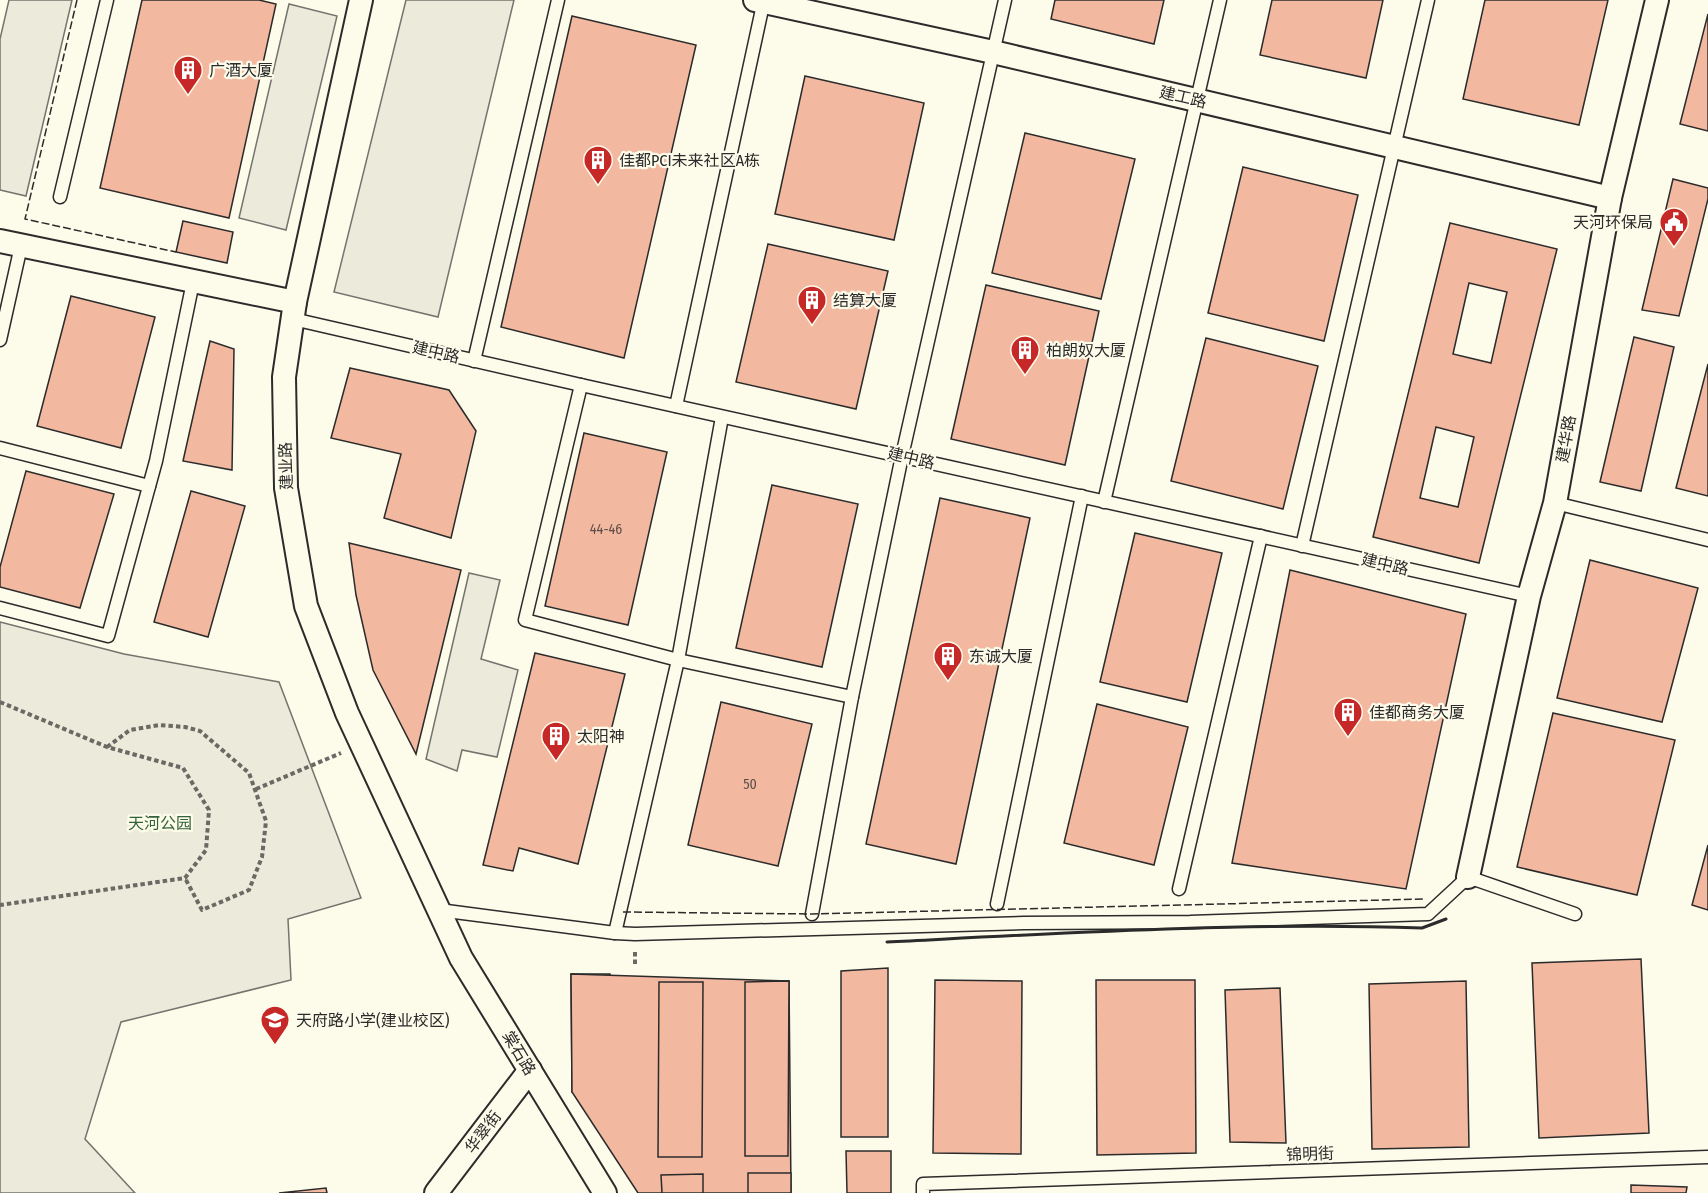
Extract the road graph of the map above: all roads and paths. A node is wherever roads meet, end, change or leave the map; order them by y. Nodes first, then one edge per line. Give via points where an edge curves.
1 (107, 0) edge
2 (361, 0) edge
3 (558, 0) edge
4 (1005, 0) edge
5 (1220, 0) edge
6 (1428, 0) edge
7 (1657, 0) edge
8 (761, 1) edge
9 (993, 51) junction
10 (1198, 100) junction
11 (1393, 147) junction
12 (60, 197) dead end
13 (1610, 198) junction
14 (11, 244) edge
15 (193, 282) junction
16 (294, 310) junction
17 (0, 339) edge
18 (474, 361) junction
19 (581, 385) junction
20 (676, 406) junction
21 (722, 417) junction
22 (0, 448) edge
23 (902, 456) junction
24 (149, 486) junction
25 (1082, 496) junction
26 (1104, 501) junction
27 (1555, 503) junction
28 (1261, 536) junction
29 (1708, 540) edge
30 (1302, 546) junction
31 (1529, 596) junction
32 (0, 608) edge
33 (678, 660) junction
34 (852, 697) junction
35 (0, 702) edge
36 (361, 744) junction
37 (107, 747) junction
38 (256, 789) junction
39 (1468, 877) junction
40 (185, 878) junction
41 (1179, 889) dead end
42 (997, 904) dead end
43 (0, 905) edge
44 (439, 910) junction
45 (812, 914) dead end
46 (1575, 914) dead end
47 (615, 933) junction
48 (530, 1070) junction
49 (1708, 1157) edge
50 (436, 1193) edge
51 (605, 1193) edge
52 (923, 1193) edge

1 - 12 lane
2 - 16 street, 建业路
3 - 18 lane
4 - 9 lane
5 - 10 lane
6 - 11 lane
7 - 13 street, 建华路
8 - 9 street, 建工路
8 - 20 lane
9 - 10 street, 建工路
9 - 23 lane
10 - 11 street, 建工路
10 - 26 lane
11 - 13 street, 建工路
11 - 30 lane
13 - 27 street, 建华路
14 - 15 street, 建中路
14 - 17 lane
15 - 16 street, 建中路
15 - 24 lane
16 - 18 lane, 建中路
16 - 36 street, 建业路 via 284,377 285,488 306,606
18 - 19 lane, 建中路
19 - 20 lane, 建中路
19 - 33 lane via 525,620
20 - 21 lane, 建中路
21 - 23 lane, 建中路
21 - 33 lane
22 - 24 lane
23 - 25 lane, 建中路
23 - 34 lane
24 - 32 lane via 108,636
25 - 26 lane, 建中路
25 - 42 lane
26 - 28 lane, 建中路
27 - 29 lane
27 - 31 street, 建华路
28 - 30 lane, 建中路
28 - 41 lane
30 - 31 lane, 建中路
31 - 39 street, 建华路
33 - 34 lane
33 - 47 lane
34 - 45 lane
35 - 37 path
36 - 38 path
36 - 44 street, 建业路
37 - 38 path via 130,730 159,725 200,731 249,773
37 - 40 path via 183,768 209,810 206,850
38 - 40 path via 266,821 262,857 249,890 202,910
39 - 46 lane
39 - 47 lane via 1428,914
40 - 43 path
44 - 47 lane
44 - 48 street, 棠石路 via 461,958
48 - 50 street, 华翠街
48 - 51 street, 棠石路
49 - 52 lane, 锦明街 via 922,1184

